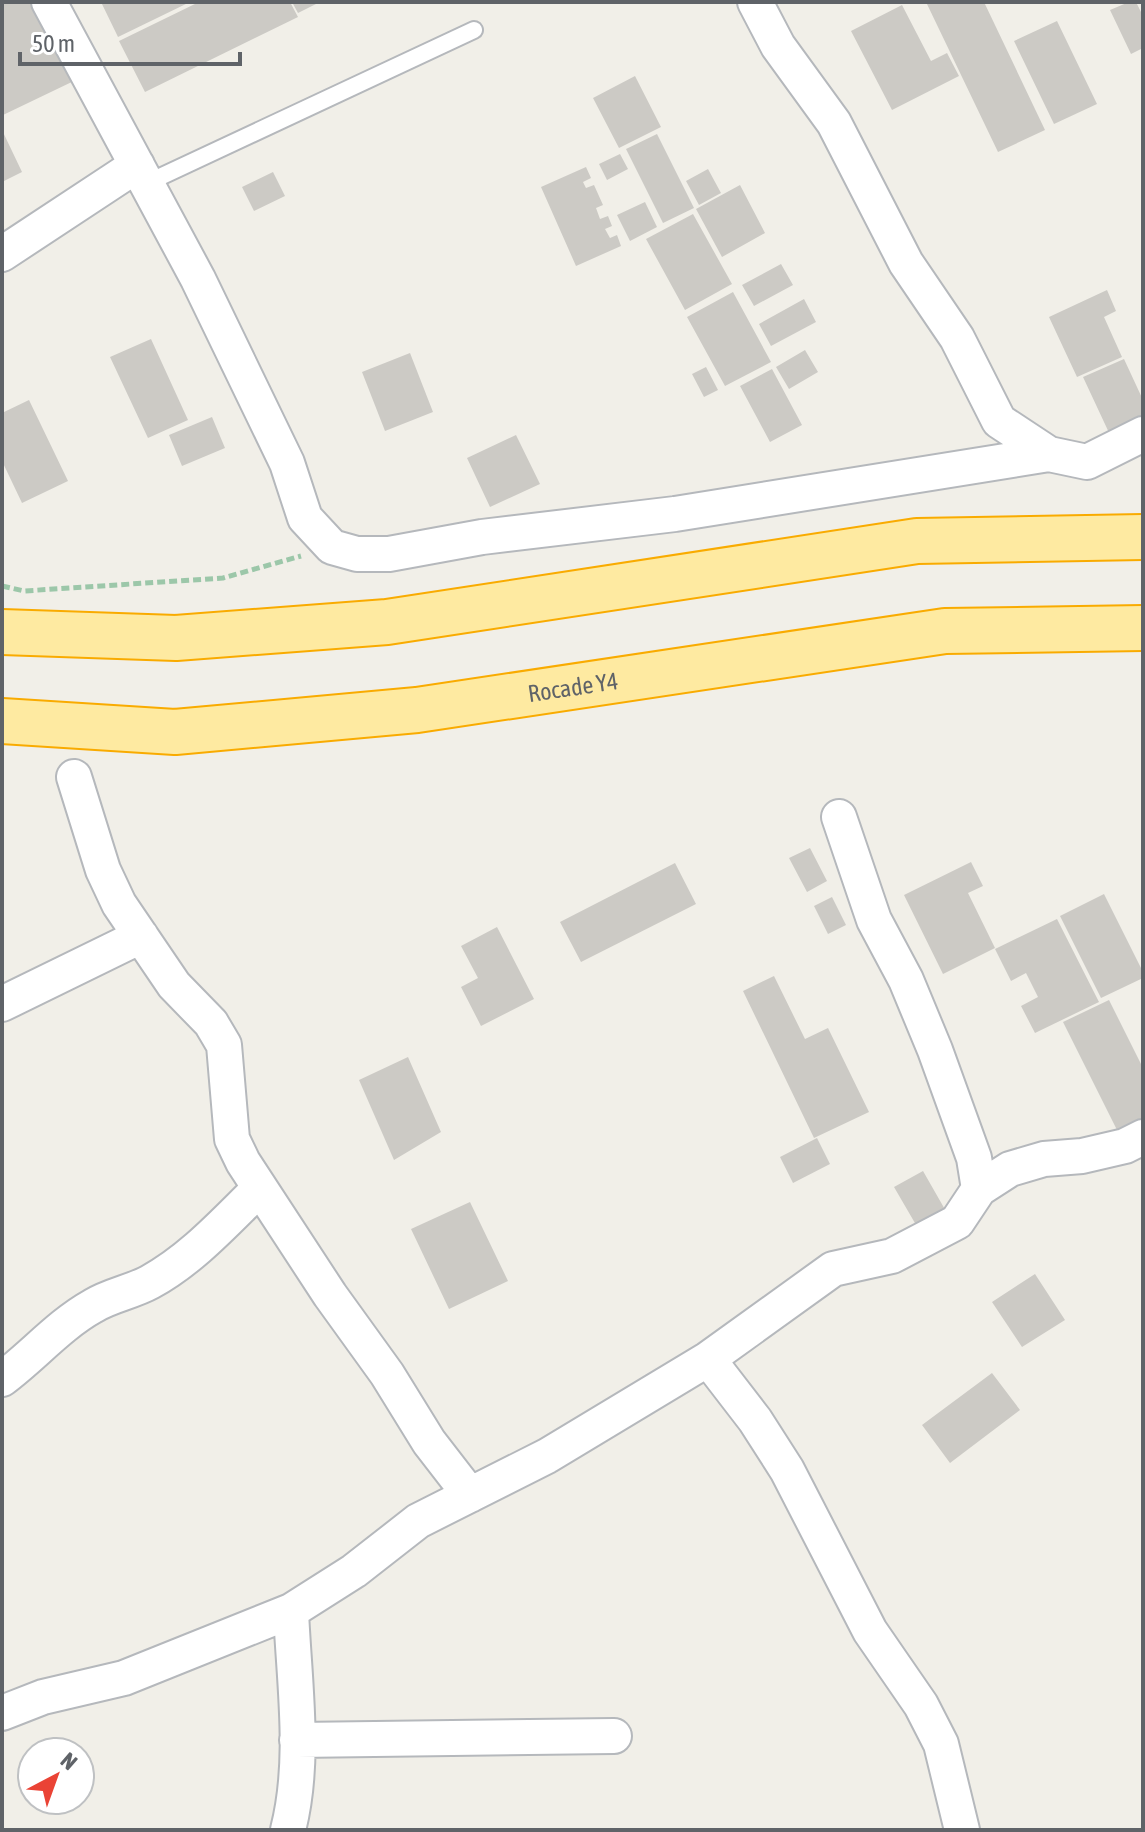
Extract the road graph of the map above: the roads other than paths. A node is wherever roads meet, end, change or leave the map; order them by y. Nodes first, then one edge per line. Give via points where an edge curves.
1 (49, 2) edge
2 (755, 2) edge
3 (474, 30) dead end
4 (142, 174) junction
5 (2, 254) edge
6 (1143, 434) edge
7 (1049, 454) junction
8 (1143, 537) edge
9 (1143, 628) edge
10 (2, 632) edge
11 (2, 721) edge
12 (74, 777) dead end
13 (839, 817) dead end
14 (141, 936) junction
15 (2, 1004) edge
16 (1143, 1137) edge
17 (979, 1189) junction
18 (258, 1190) junction
19 (708, 1359) junction
20 (2, 1379) edge
21 (470, 1495) junction
22 (291, 1611) junction
23 (2, 1713) edge
24 (614, 1736) dead end
25 (297, 1740) junction
26 (288, 1830) edge
27 (962, 1830) edge

1 - 4 street
2 - 7 street via 778,46 834,123 906,263 957,338 999,421
3 - 4 lane
4 - 5 street
4 - 7 street via 287,463 305,518 332,547 389,554
6 - 7 street via 1087,462
8 - 10 highway via 917,541 387,622 176,638
9 - 11 highway, Rocade Y4 via 945,631 417,710 175,732
12 - 14 street via 103,870
13 - 17 street via 874,920 935,1050 974,1158
14 - 15 street
14 - 18 street via 224,1045 232,1139
16 - 17 street via 1125,1146 1010,1169
17 - 19 street via 957,1222 892,1256 833,1269
18 - 20 street via 195,1250 150,1282 94,1305
18 - 21 street
19 - 21 street via 547,1456
19 - 27 street via 787,1470 870,1631 921,1705 941,1744
21 - 22 street via 418,1521
22 - 23 street via 124,1678 43,1697
22 - 25 street
24 - 25 street
25 - 26 street

